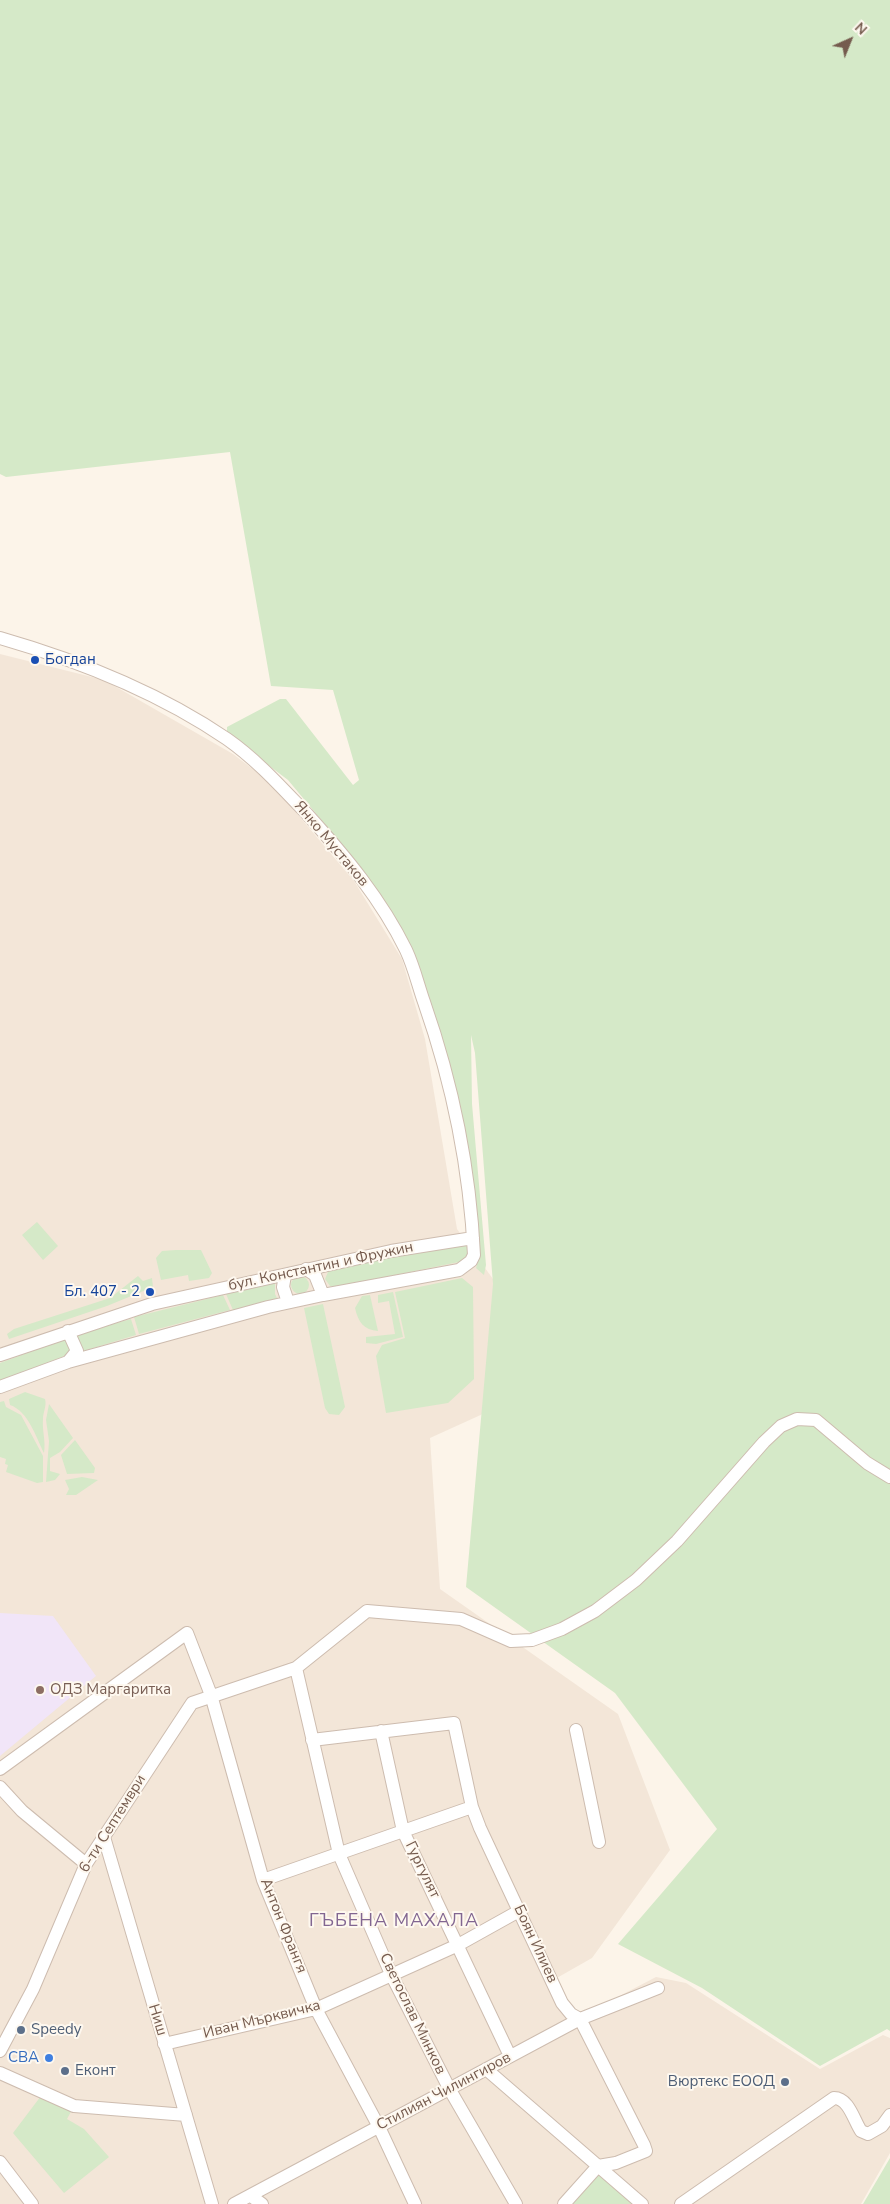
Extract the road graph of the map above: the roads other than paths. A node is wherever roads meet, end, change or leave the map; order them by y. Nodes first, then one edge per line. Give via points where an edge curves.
1 (0, 638) edge
2 (473, 1238) junction
3 (306, 1270) junction
4 (285, 1275) junction
5 (318, 1280) junction
6 (323, 1295) junction
7 (309, 1298) junction
8 (288, 1302) junction
9 (68, 1331) junction
10 (0, 1355) edge
11 (68, 1362) junction
12 (0, 1387) edge
13 (890, 1476) edge
14 (296, 1668) junction
15 (211, 1695) junction
16 (576, 1730) dead end
17 (381, 1731) junction
18 (312, 1740) junction
19 (0, 1769) edge
20 (0, 1787) edge
21 (472, 1807) junction
22 (403, 1831) junction
23 (104, 1836) junction
24 (599, 1842) dead end
25 (339, 1854) junction
26 (86, 1864) junction
27 (263, 1880) junction
28 (519, 1911) junction
29 (458, 1945) junction
30 (391, 1974) junction
31 (658, 1988) dead end
32 (316, 2009) junction
33 (580, 2019) junction
34 (164, 2044) junction
35 (0, 2051) edge
36 (510, 2056) junction
37 (486, 2069) junction
38 (0, 2073) edge
39 (450, 2090) junction
40 (186, 2115) junction
41 (890, 2115) edge
42 (378, 2127) junction
43 (0, 2162) edge
44 (598, 2166) junction
45 (251, 2196) junction
46 (32, 2204) edge
47 (212, 2204) edge
48 (234, 2204) edge
49 (262, 2204) edge
50 (415, 2204) edge
51 (516, 2204) edge
52 (564, 2204) edge
53 (642, 2204) edge
54 (681, 2204) edge

1 - 2 street, Янко Мустаков via 114,677 228,740 279,784 351,863 377,900 406,952 437,1039 467,1177
2 - 3 street, бул. Константин и Фружин via 391,1251
2 - 6 street, бул. Константин и Фружин via 471,1261 459,1270
3 - 4 street, бул. Константин и Фружин
3 - 5 street
4 - 8 street via 283,1287
4 - 9 street, бул. Константин и Фружин via 152,1304
5 - 6 street
5 - 7 street
6 - 7 street, бул. Константин и Фружин
7 - 8 street
8 - 11 street, бул. Константин и Фружин
9 - 10 street, бул. Константин и Фружин
9 - 11 street via 76,1351
11 - 12 street, бул. Константин и Фружин
13 - 14 street via 867,1463 816,1420 797,1419 781,1426 764,1442 677,1541 636,1580 595,1611 562,1629 532,1640 511,1641 461,1619 367,1611
14 - 15 street, 6-ти Септември
14 - 18 street, Светослав Минков
15 - 19 street, Антон Франгя via 187,1633
15 - 23 street, 6-ти Септември via 192,1703
15 - 27 street, Антон Франгя
16 - 24 street
17 - 18 street
17 - 21 street, Боян Илиев via 454,1723
17 - 22 street, Гургулят
18 - 25 street, Светослав Минков
20 - 26 street via 22,1811
21 - 22 street
21 - 28 street, Боян Илиев
22 - 25 street
22 - 29 street, Гургулят
23 - 26 street, 6-ти Септември
23 - 34 street, Ниш
25 - 27 street
25 - 30 street, Светослав Минков
26 - 35 street, 6-ти Септември via 33,1989
27 - 32 street, Антон Франгя
28 - 29 street, Иван Мърквичка
28 - 33 street, Боян Илиев via 562,2003
29 - 30 street, Иван Мърквичка
29 - 36 street, Гургулят
30 - 32 street, Иван Мърквичка
30 - 39 street, Светослав Минков
31 - 33 street, Стилиян Чилингиров
32 - 34 street, Иван Мърквичка
32 - 42 street, Антон Франгя
33 - 36 street, Стилиян Чилингиров
33 - 44 street, Боян Илиев via 646,2151 616,2163
34 - 40 street, Ниш
36 - 37 street, Стилиян Чилингиров
37 - 39 street, Стилиян Чилингиров
37 - 44 street
38 - 40 street via 74,2106
39 - 42 street, Стилиян Чилингиров
39 - 51 street, Светослав Минков
40 - 47 street, Ниш
41 - 54 street via 882,2126 868,2134 858,2127 845,2102 834,2098
42 - 45 street, Стилиян Чилингиров
42 - 50 street, Антон Франгя
43 - 46 street
44 - 52 street
44 - 53 street
45 - 48 street, Стилиян Чилингиров
45 - 49 street

